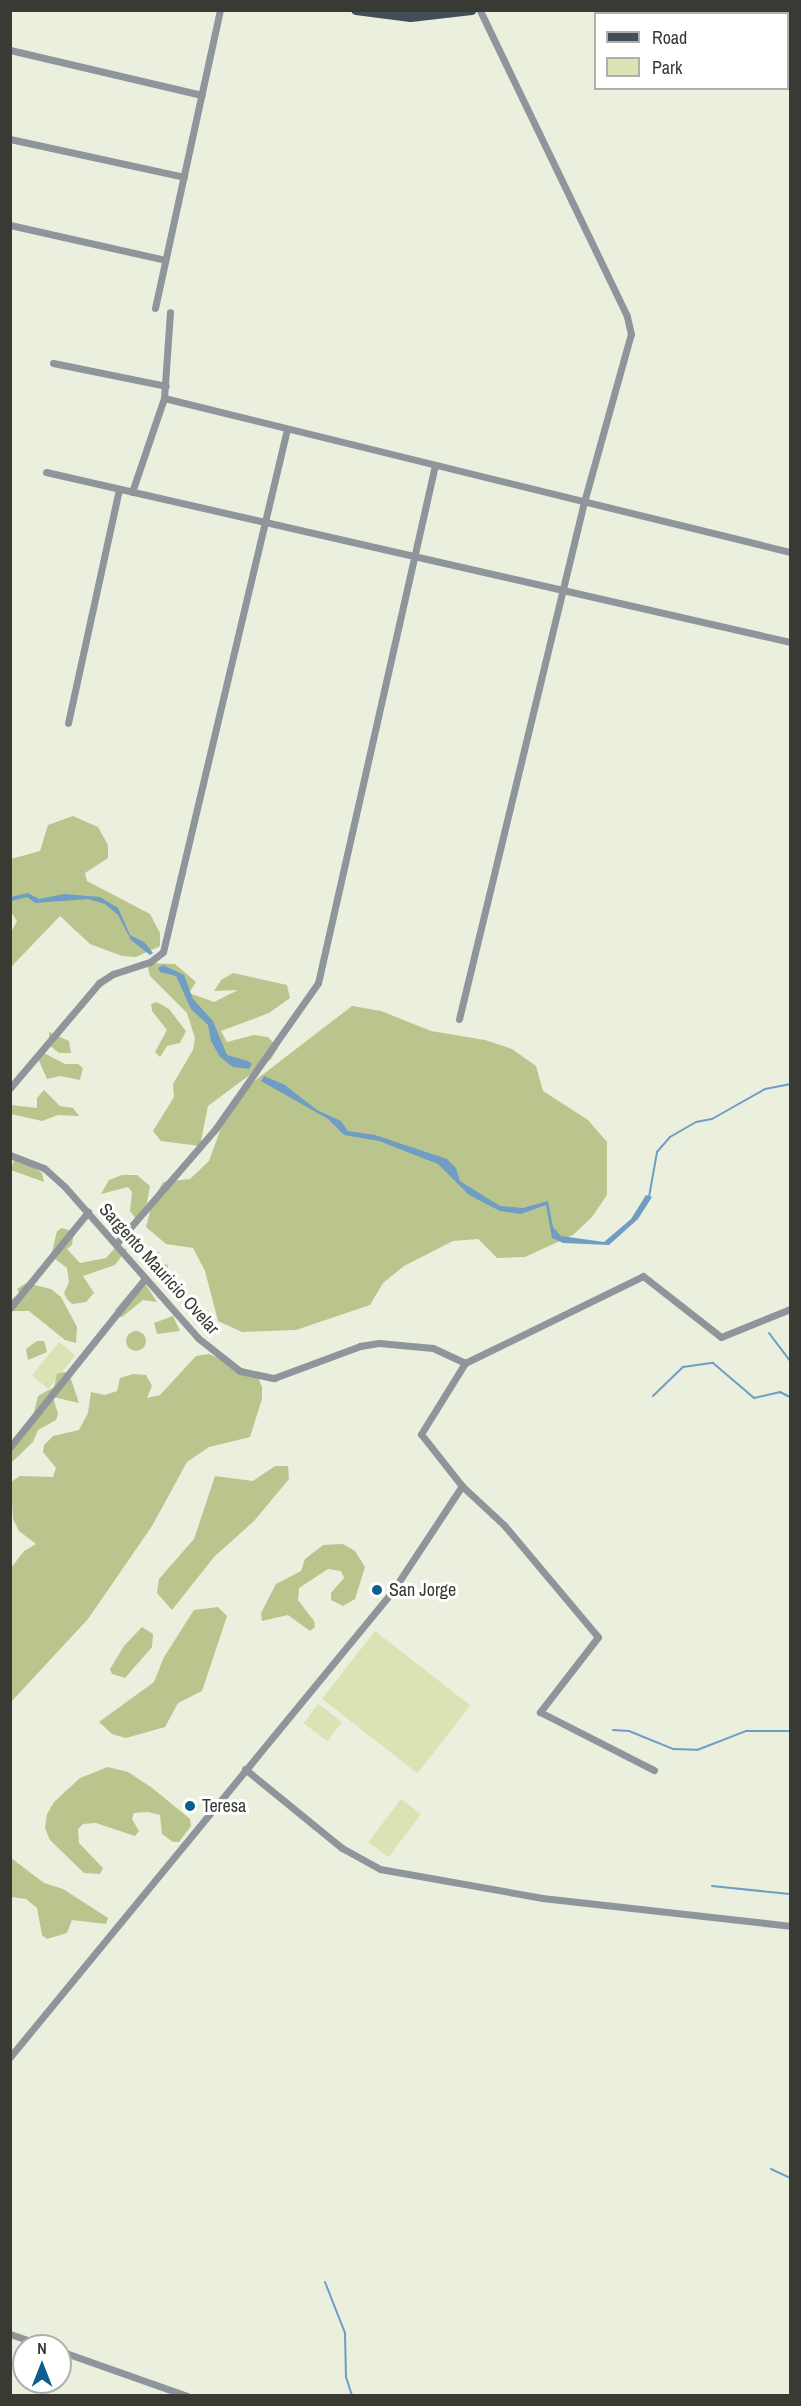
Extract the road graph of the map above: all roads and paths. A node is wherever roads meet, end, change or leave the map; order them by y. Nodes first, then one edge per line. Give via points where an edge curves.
1 (220, 10) edge
2 (356, 10) edge
3 (472, 10) edge
4 (480, 10) edge
5 (10, 50) edge
6 (202, 95) junction
7 (10, 139) edge
8 (184, 177) junction
9 (10, 225) edge
10 (165, 260) junction
11 (155, 308) dead end
12 (170, 312) dead end
13 (53, 363) dead end
14 (166, 386) junction
15 (164, 398) junction
16 (287, 429) junction
17 (435, 465) junction
18 (46, 472) dead end
19 (119, 489) junction
20 (132, 492) junction
21 (584, 502) junction
22 (265, 522) junction
23 (790, 552) edge
24 (414, 556) junction
25 (562, 590) junction
26 (790, 642) edge
27 (68, 723) dead end
28 (459, 1019) dead end
29 (10, 1088) edge
30 (10, 1155) edge
31 (88, 1212) junction
32 (116, 1244) junction
33 (144, 1280) junction
34 (10, 1308) edge
35 (790, 1309) edge
36 (465, 1363) junction
37 (10, 1446) edge
38 (462, 1486) junction
39 (245, 1769) junction
40 (654, 1770) dead end
41 (790, 1926) edge
42 (10, 2056) edge
43 (72, 2355) edge
44 (187, 2396) edge

1 - 6 street
2 - 3 main road via 411,17
4 - 21 street via 630,325 630,343
5 - 6 street
6 - 8 street
7 - 8 street
8 - 10 street
9 - 10 street
10 - 11 street
12 - 14 street
13 - 14 street
14 - 15 street
15 - 16 street
15 - 20 street
16 - 17 street
16 - 22 street
17 - 21 street
17 - 24 street
18 - 19 street
19 - 20 street
19 - 27 street
20 - 22 street
21 - 23 street
21 - 25 street
22 - 24 street
22 - 29 street via 163,952 150,962 99,983
24 - 25 street
24 - 32 street via 318,983 216,1128
25 - 26 street
25 - 28 street
30 - 31 street, Sargento Mauricio Ovelar via 44,1168
31 - 32 street, Sargento Mauricio Ovelar
31 - 34 street
32 - 33 street, Sargento Mauricio Ovelar
33 - 36 street, Sargento Mauricio Ovelar via 198,1338 223,1359 256,1377 289,1375 360,1346 379,1343 433,1348
33 - 37 street
35 - 36 street via 721,1337 643,1276
36 - 38 street via 421,1434
38 - 39 street via 392,1592
38 - 40 street via 504,1525 598,1637 540,1712
39 - 41 street via 342,1848 380,1869 543,1898
39 - 42 street via 91,1963
43 - 44 street

